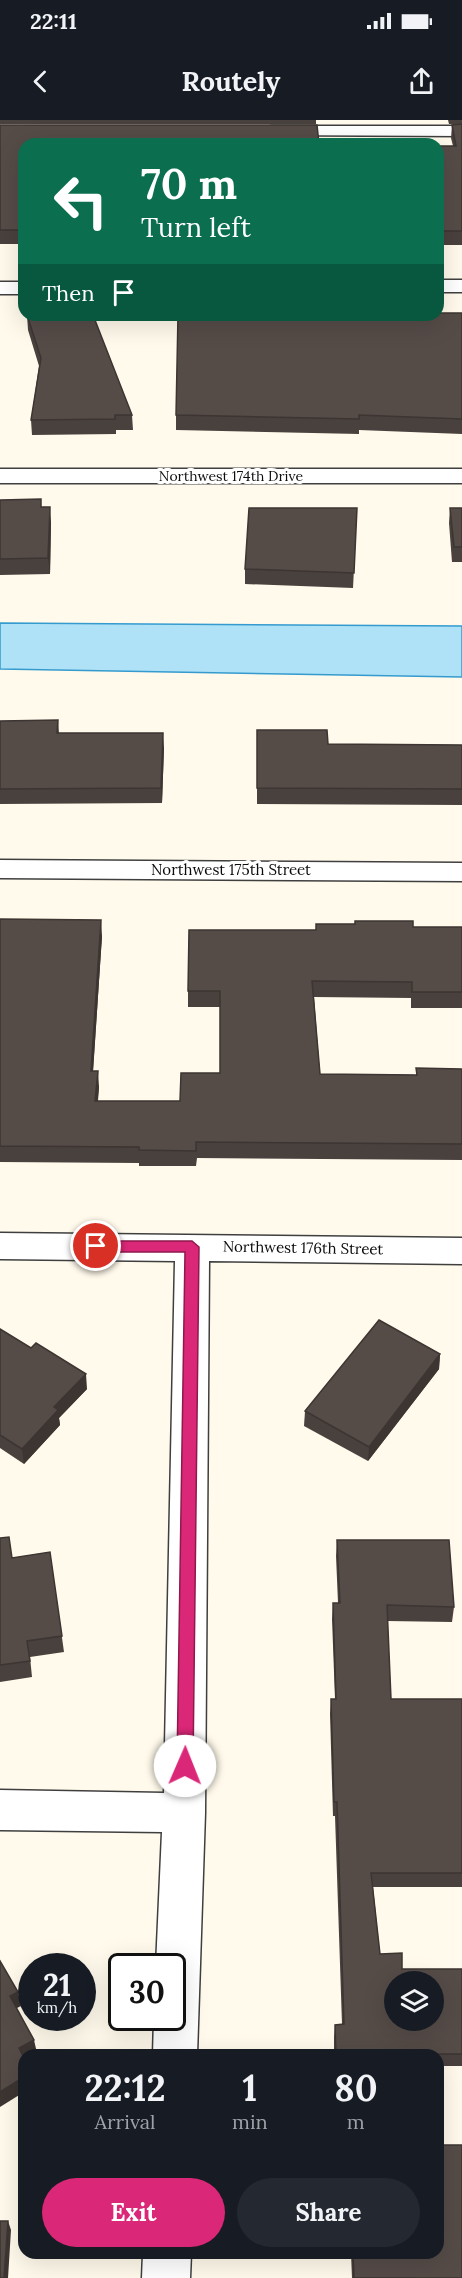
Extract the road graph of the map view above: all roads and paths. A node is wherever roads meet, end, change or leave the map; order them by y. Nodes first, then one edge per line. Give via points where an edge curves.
1 (249, 131) edge
2 (462, 131) edge
3 (444, 286) edge
4 (462, 286) edge
5 (0, 288) edge
6 (18, 288) edge
7 (0, 476) edge
8 (462, 476) edge
9 (0, 869) edge
10 (462, 872) edge
11 (0, 1246) edge
12 (192, 1247) junction
13 (462, 1251) edge
14 (0, 1810) edge
15 (184, 1813) junction
16 (175, 2049) edge
17 (167, 2259) edge
18 (166, 2278) edge

1 - 2 street
3 - 4 street
5 - 6 street
7 - 8 street, Northwest 174th Drive
9 - 10 street, Northwest 175th Street
11 - 12 street, Northwest 176th Street
12 - 13 street, Northwest 176th Street
12 - 15 street
14 - 15 street
15 - 16 street
17 - 18 street

